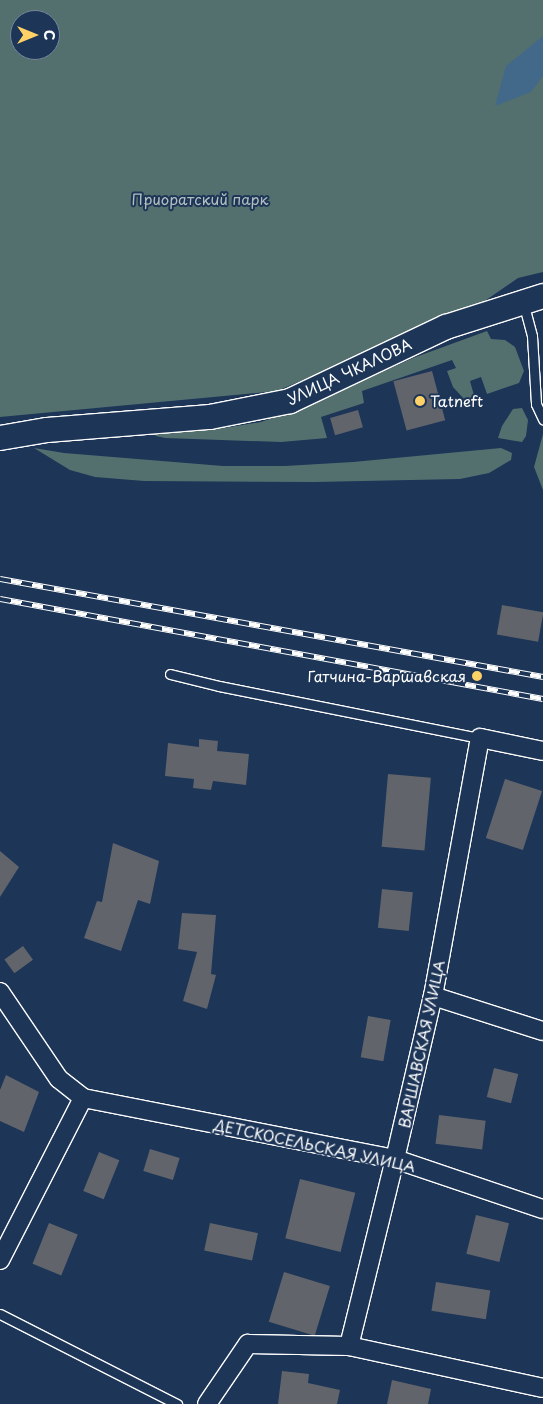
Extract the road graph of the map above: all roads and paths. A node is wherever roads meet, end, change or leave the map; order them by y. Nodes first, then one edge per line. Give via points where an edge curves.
1 (533, 298) edge
2 (543, 419) edge
3 (0, 438) edge
4 (170, 674) dead end
5 (480, 738) junction
6 (543, 751) edge
7 (0, 992) edge
8 (433, 996) junction
9 (543, 1031) edge
10 (83, 1098) junction
11 (395, 1159) junction
12 (543, 1209) edge
13 (0, 1260) edge
14 (0, 1314) edge
15 (348, 1346) junction
16 (543, 1388) edge
17 (177, 1404) edge
18 (207, 1404) edge

1 - 2 lane via 536,404
1 - 3 main road, УЛИЦА ЧКАЛОВА via 446,326 290,401 210,417 47,430
4 - 5 lane
5 - 6 street
5 - 8 street, ВАРШАВСКАЯ УЛИЦА
7 - 10 street via 60,1079
8 - 9 street
8 - 11 street, ВАРШАВСКАЯ УЛИЦА
10 - 11 street, ДЕТСКОСЕЛЬСКАЯ УЛИЦА
10 - 13 street
11 - 12 street, ДЕТСКОСЕЛЬСКАЯ УЛИЦА
11 - 15 street, ВАРШАВСКАЯ УЛИЦА
14 - 17 lane
15 - 16 street
15 - 18 street via 248,1344

